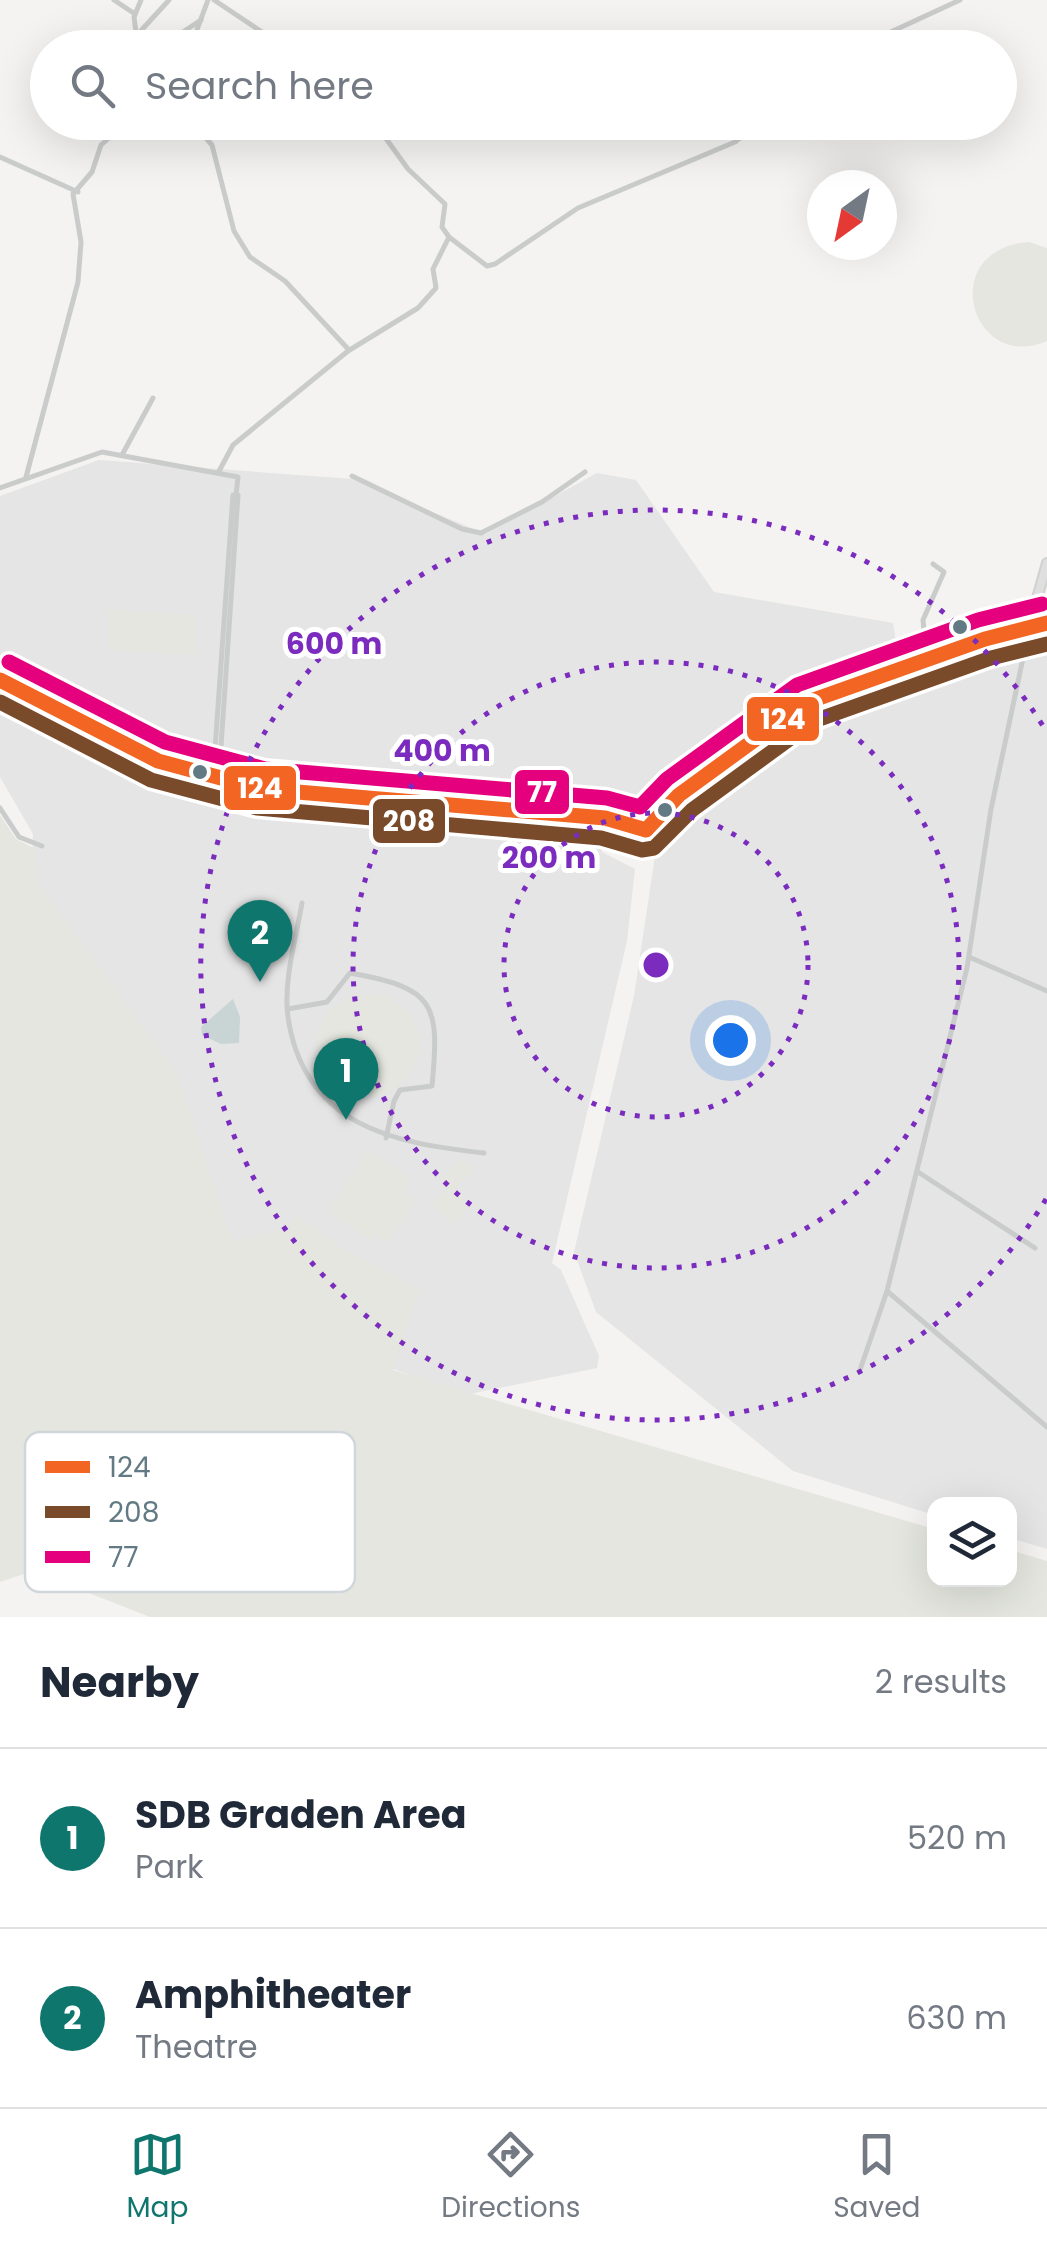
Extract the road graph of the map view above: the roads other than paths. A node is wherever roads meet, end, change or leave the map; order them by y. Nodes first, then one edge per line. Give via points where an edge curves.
1 (114, 0) edge
2 (141, 0) edge
3 (157, 0) edge
4 (211, 0) edge
5 (960, 0) edge
6 (167, 3) edge
7 (135, 14) junction
8 (201, 20) junction
9 (137, 30) edge
10 (141, 30) edge
11 (186, 30) edge
12 (195, 30) edge
13 (258, 30) edge
14 (895, 30) edge
15 (107, 140) edge
16 (208, 140) edge
17 (391, 140) edge
18 (738, 140) edge
19 (0, 157) edge
20 (78, 192) junction
21 (449, 237) junction
22 (350, 350) junction
23 (153, 398) dead end
24 (122, 455) junction
25 (585, 472) dead end
26 (218, 473) junction
27 (352, 476) dead end
28 (26, 477) junction
29 (0, 488) edge
30 (1047, 563) edge
31 (933, 564) dead end
32 (1047, 614) edge
33 (1030, 622) junction
34 (1047, 623) edge
35 (926, 652) junction
36 (0, 676) edge
37 (817, 694) junction
38 (216, 775) junction
39 (0, 808) edge
40 (637, 814) junction
41 (656, 820) junction
42 (42, 846) dead end
43 (302, 903) dead end
44 (969, 957) junction
45 (1047, 991) edge
46 (288, 1008) junction
47 (386, 1138) junction
48 (484, 1153) dead end
49 (918, 1172) junction
50 (1035, 1248) dead end
51 (887, 1291) junction
52 (860, 1370) dead end
53 (1047, 1413) edge
54 (1046, 1423) edge

1 - 7 street
2 - 7 street
3 - 6 street
4 - 8 street
4 - 13 street
5 - 14 street
6 - 10 street
7 - 9 street
8 - 11 street
8 - 12 street
15 - 20 street
16 - 22 street via 234,231 250,257 286,281
17 - 21 street via 408,169 443,201 442,227
18 - 21 street via 578,208 495,264 487,266
19 - 20 street
20 - 28 street via 78,282
21 - 22 street via 433,269 436,288 418,308
22 - 26 street via 233,445
23 - 24 street
24 - 26 street
24 - 28 street via 102,452
25 - 27 street via 480,534
26 - 38 street via 238,477
28 - 29 street
30 - 33 street
31 - 35 street via 944,572 923,620
32 - 33 main road
33 - 34 main road
33 - 35 main road
33 - 37 main road
33 - 44 street
35 - 37 main road
36 - 38 main road
37 - 40 main road
37 - 41 main road
38 - 40 main road via 292,788
39 - 42 street via 19,837
40 - 41 main road via 653,811
40 - 41 main road via 646,830
43 - 46 street
44 - 45 street
44 - 49 street
46 - 47 street via 300,1056 316,1085 340,1111
46 - 47 street via 327,1002 350,973 411,988 425,1003 436,1019 432,1086 397,1094
47 - 48 street
49 - 50 street
49 - 51 street
51 - 52 street
51 - 54 street
53 - 54 street

